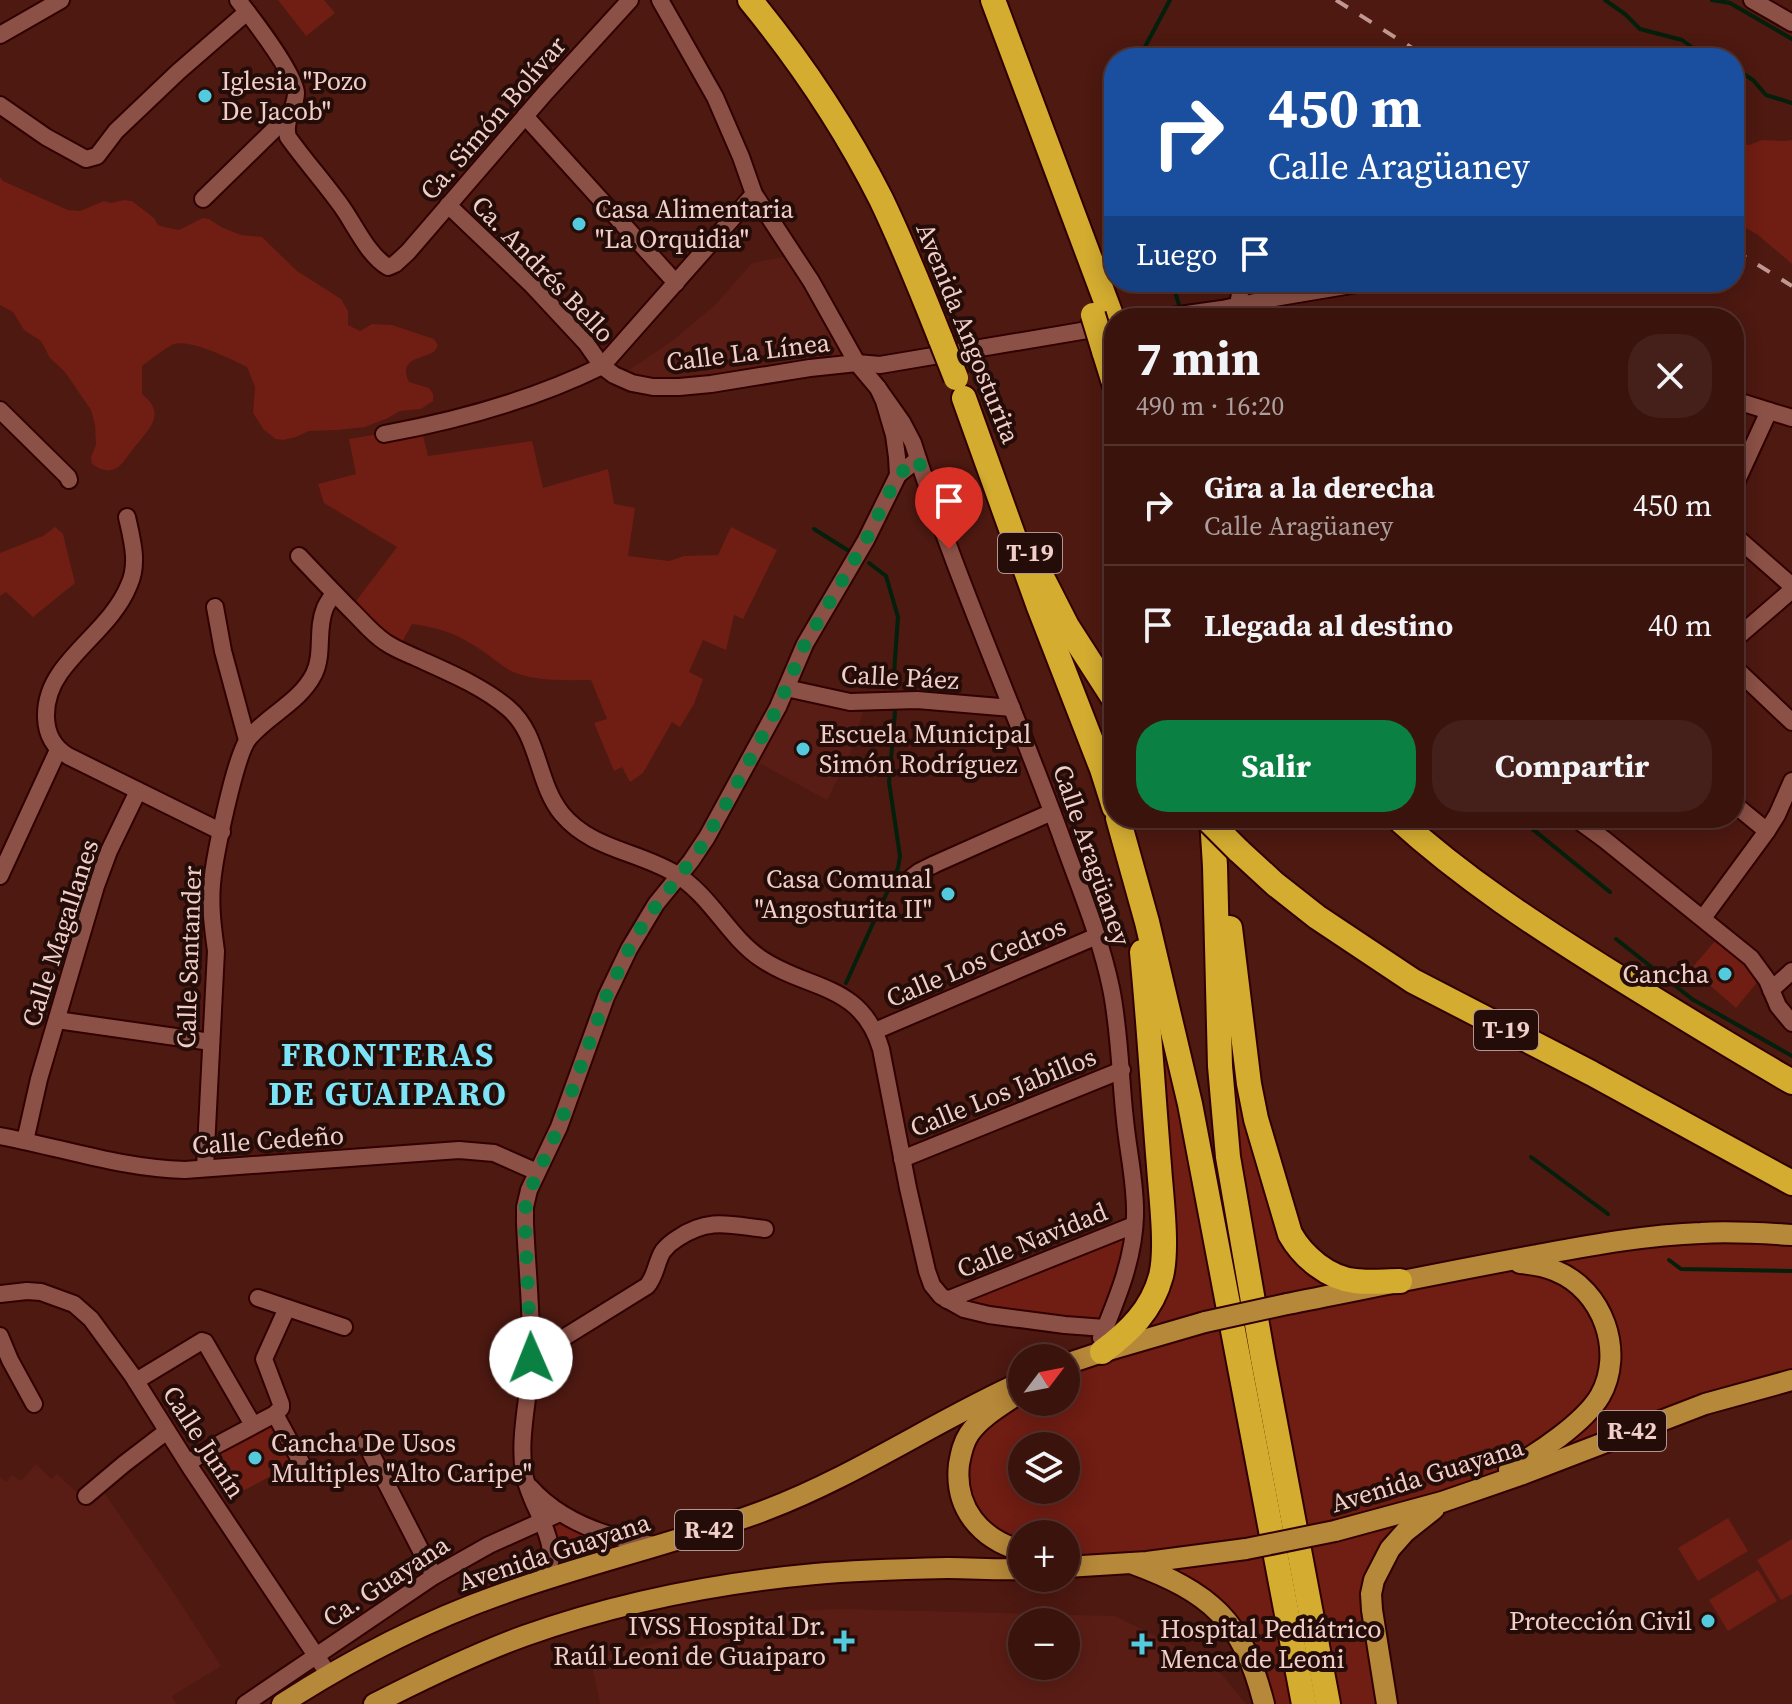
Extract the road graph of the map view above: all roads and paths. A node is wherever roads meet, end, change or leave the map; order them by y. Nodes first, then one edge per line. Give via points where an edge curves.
1 (61, 0) edge
2 (630, 0) edge
3 (660, 0) edge
4 (750, 0) edge
5 (993, 0) edge
6 (1752, 0) edge
7 (242, 6) edge
8 (1792, 23) edge
9 (0, 35) edge
10 (0, 105) edge
11 (289, 115) junction
12 (525, 116) junction
13 (754, 194) junction
14 (203, 199) dead end
15 (448, 205) junction
16 (676, 283) junction
17 (1314, 292) edge
18 (1237, 308) edge
19 (1104, 315) edge
20 (1104, 328) edge
21 (1104, 328) edge
22 (857, 363) junction
23 (602, 366) junction
24 (874, 383) junction
25 (960, 388) junction
26 (1744, 403) edge
27 (0, 410) edge
28 (1769, 411) junction
29 (1792, 418) edge
30 (384, 434) dead end
31 (918, 459) junction
32 (1744, 465) edge
33 (898, 475) junction
34 (69, 480) dead end
35 (127, 517) dead end
36 (1744, 544) edge
37 (299, 556) dead end
38 (1792, 588) edge
39 (334, 593) junction
40 (215, 607) dead end
41 (1744, 631) edge
42 (1744, 676) edge
43 (1104, 683) edge
44 (786, 688) junction
45 (1012, 708) junction
46 (1792, 722) edge
47 (247, 740) junction
48 (58, 750) junction
49 (1104, 775) edge
50 (1792, 781) edge
51 (138, 791) junction
52 (1052, 812) junction
53 (1744, 812) edge
54 (1121, 828) edge
55 (1211, 828) edge
56 (1212, 828) edge
57 (1219, 828) edge
58 (1409, 828) edge
59 (1589, 828) edge
60 (1767, 831) junction
61 (222, 832) junction
62 (1133, 870) junction
63 (0, 876) edge
64 (679, 876) junction
65 (907, 881) dead end
66 (1703, 918) junction
67 (1097, 936) junction
68 (1792, 971) edge
69 (1771, 990) junction
70 (57, 1020) junction
71 (1792, 1023) edge
72 (875, 1031) junction
73 (211, 1042) junction
74 (1122, 1070) junction
75 (1792, 1082) edge
76 (0, 1136) edge
77 (25, 1141) junction
78 (902, 1159) junction
79 (205, 1168) junction
80 (537, 1172) junction
81 (1792, 1183) edge
82 (1134, 1225) junction
83 (765, 1229) dead end
84 (1792, 1235) edge
85 (1503, 1261) junction
86 (1400, 1281) junction
87 (0, 1294) edge
88 (258, 1298) dead end
89 (947, 1300) junction
90 (287, 1308) junction
91 (344, 1327) dead end
92 (0, 1336) edge
93 (1098, 1346) junction
94 (1080, 1357) edge
95 (531, 1358) junction
96 (1792, 1380) edge
97 (136, 1381) junction
98 (1008, 1389) edge
99 (1008, 1401) edge
100 (34, 1404) dead end
101 (275, 1414) junction
102 (253, 1425) junction
103 (167, 1431) junction
104 (365, 1442) dead end
105 (188, 1463) junction
106 (302, 1464) dead end
107 (526, 1483) junction
108 (1475, 1491) junction
109 (86, 1496) dead end
110 (1442, 1502) junction
111 (560, 1513) junction
112 (541, 1521) junction
113 (1008, 1545) edge
114 (657, 1546) junction
115 (1080, 1561) edge
116 (1131, 1563) junction
117 (1107, 1565) junction
118 (1080, 1566) edge
119 (1008, 1569) edge
120 (434, 1576) junction
121 (540, 1581) junction
122 (316, 1655) junction
123 (329, 1675) junction
124 (245, 1704) edge
125 (282, 1704) edge
126 (374, 1704) edge
127 (1264, 1704) edge
128 (1304, 1704) edge
129 (1328, 1704) edge
130 (1387, 1704) edge

1 - 9 street
2 - 12 street, Ca. Simón Bolívar
3 - 13 street via 715,97
4 - 25 highway, Avenida Angosturita / T-19, bridge via 832,112 881,200
5 - 19 highway
6 - 8 street
7 - 10 street via 97,156 86,159
7 - 11 street via 291,80 296,95
11 - 14 street
11 - 15 street, Ca. Simón Bolívar via 288,137 386,267 408,252
12 - 15 street, Ca. Simón Bolívar
12 - 16 street
13 - 16 street
13 - 22 street
15 - 23 street, Ca. Andrés Bello via 532,285
16 - 23 street
17 - 18 street
20 - 22 street, Calle La Línea via 880,365
21 - 24 street
22 - 23 street, Calle La Línea via 663,388 623,380
22 - 24 street
23 - 30 street via 522,400
24 - 31 street, Calle Aragüaney via 909,433
24 - 33 street via 889,413
25 - 43 highway, Avenida Angosturita / T-19 via 1027,546
25 - 49 highway
26 - 28 street
27 - 34 street
28 - 29 street
28 - 32 street
31 - 33 street
31 - 45 street, Calle Aragüaney
33 - 44 street
35 - 48 street via 135,560 129,585 58,676 49,700 46,728
36 - 38 street
37 - 39 street
38 - 41 street
39 - 47 street, Calle Santander via 322,617 316,671
39 - 64 street via 384,642 508,708 528,732 551,798 583,834
40 - 47 street
42 - 46 street
44 - 45 street, Calle Páez via 850,702 917,700
44 - 64 street via 707,837
45 - 52 street, Calle Aragüaney
47 - 61 street, Calle Santander
48 - 51 street
48 - 63 street
50 - 60 street
51 - 61 street
51 - 70 street, Calle Magallanes via 96,886
52 - 65 street
52 - 67 street, Calle Aragüaney
53 - 60 street
54 - 62 highway
55 - 129 highway via 1228,1157
56 - 86 highway via 1229,913 1249,1084 1290,1234 1296,1246 1333,1275 1354,1281
57 - 81 highway, T-19, bridge via 1275,884 1413,981
58 - 75 highway via 1509,908
59 - 66 street
60 - 66 street
61 - 73 street, Calle Santander via 212,882 216,951
62 - 93 highway via 1163,1260 1146,1310 1121,1338
62 - 128 highway via 1190,1104
64 - 72 street via 758,957 857,1006
64 - 80 street via 646,919 618,972
66 - 69 street via 1751,958
67 - 72 street, Calle Los Cedros
67 - 74 street, Calle Aragüaney via 1111,987
68 - 69 street
69 - 71 street
70 - 73 street
70 - 77 street, Calle Magallanes
72 - 78 street
73 - 79 street, Calle Santander
74 - 78 street, Calle Los Jabillos
74 - 82 street, Calle Aragüaney
76 - 77 street, Calle Cedeño
77 - 79 street, Calle Cedeño via 119,1164
78 - 89 street via 927,1271
79 - 80 street, Calle Cedeño via 459,1150 494,1153
80 - 95 street via 525,1207
82 - 89 street, Calle Navidad
82 - 93 street, Calle Aragüaney via 1122,1288
83 - 95 street via 712,1224 686,1232 663,1251 647,1286
84 - 85 main road via 1699,1233
85 - 86 main road
85 - 108 main road via 1556,1271 1584,1291 1603,1316 1610,1368 1601,1394 1583,1416
86 - 93 main road, bridge
87 - 97 street, Calle Junín via 41,1292 83,1310
88 - 90 street
89 - 93 street via 989,1315 1065,1325
90 - 91 street
90 - 101 street via 264,1359 281,1404
92 - 100 street
93 - 94 main road
95 - 107 street via 523,1438
96 - 108 main road, Avenida Guayana / R-42 via 1705,1404
97 - 102 street via 205,1342
97 - 103 street, Calle Junín
98 - 114 main road, Avenida Guayana / R-42 via 798,1497
99 - 113 main road via 970,1432 958,1476 971,1518
101 - 102 street
101 - 106 street
102 - 105 street
103 - 105 street, Calle Junín
103 - 109 street
104 - 120 street
105 - 122 street, Calle Junín
107 - 111 street
107 - 112 street
108 - 110 main road, Avenida Guayana / R-42
110 - 116 main road, Avenida Guayana / R-42, bridge via 1246,1549
110 - 130 main road via 1390,1549 1374,1580 1372,1610
111 - 112 street, Ca. Guayana
111 - 114 street via 588,1527
112 - 120 street, Ca. Guayana
112 - 121 street via 552,1553
114 - 121 main road, Avenida Guayana / R-42
115 - 117 main road
116 - 117 main road, Avenida Guayana / R-42
116 - 127 main road via 1174,1579 1216,1607 1238,1635
117 - 118 main road, Avenida Guayana / R-42
119 - 126 main road, R-42 via 813,1574 647,1600 523,1636
120 - 122 street, Ca. Guayana
121 - 123 main road, Avenida Guayana / R-42 via 431,1623
122 - 123 street, Calle Junín
122 - 124 street, Ca. Guayana
123 - 125 main road, Avenida Guayana / R-42

